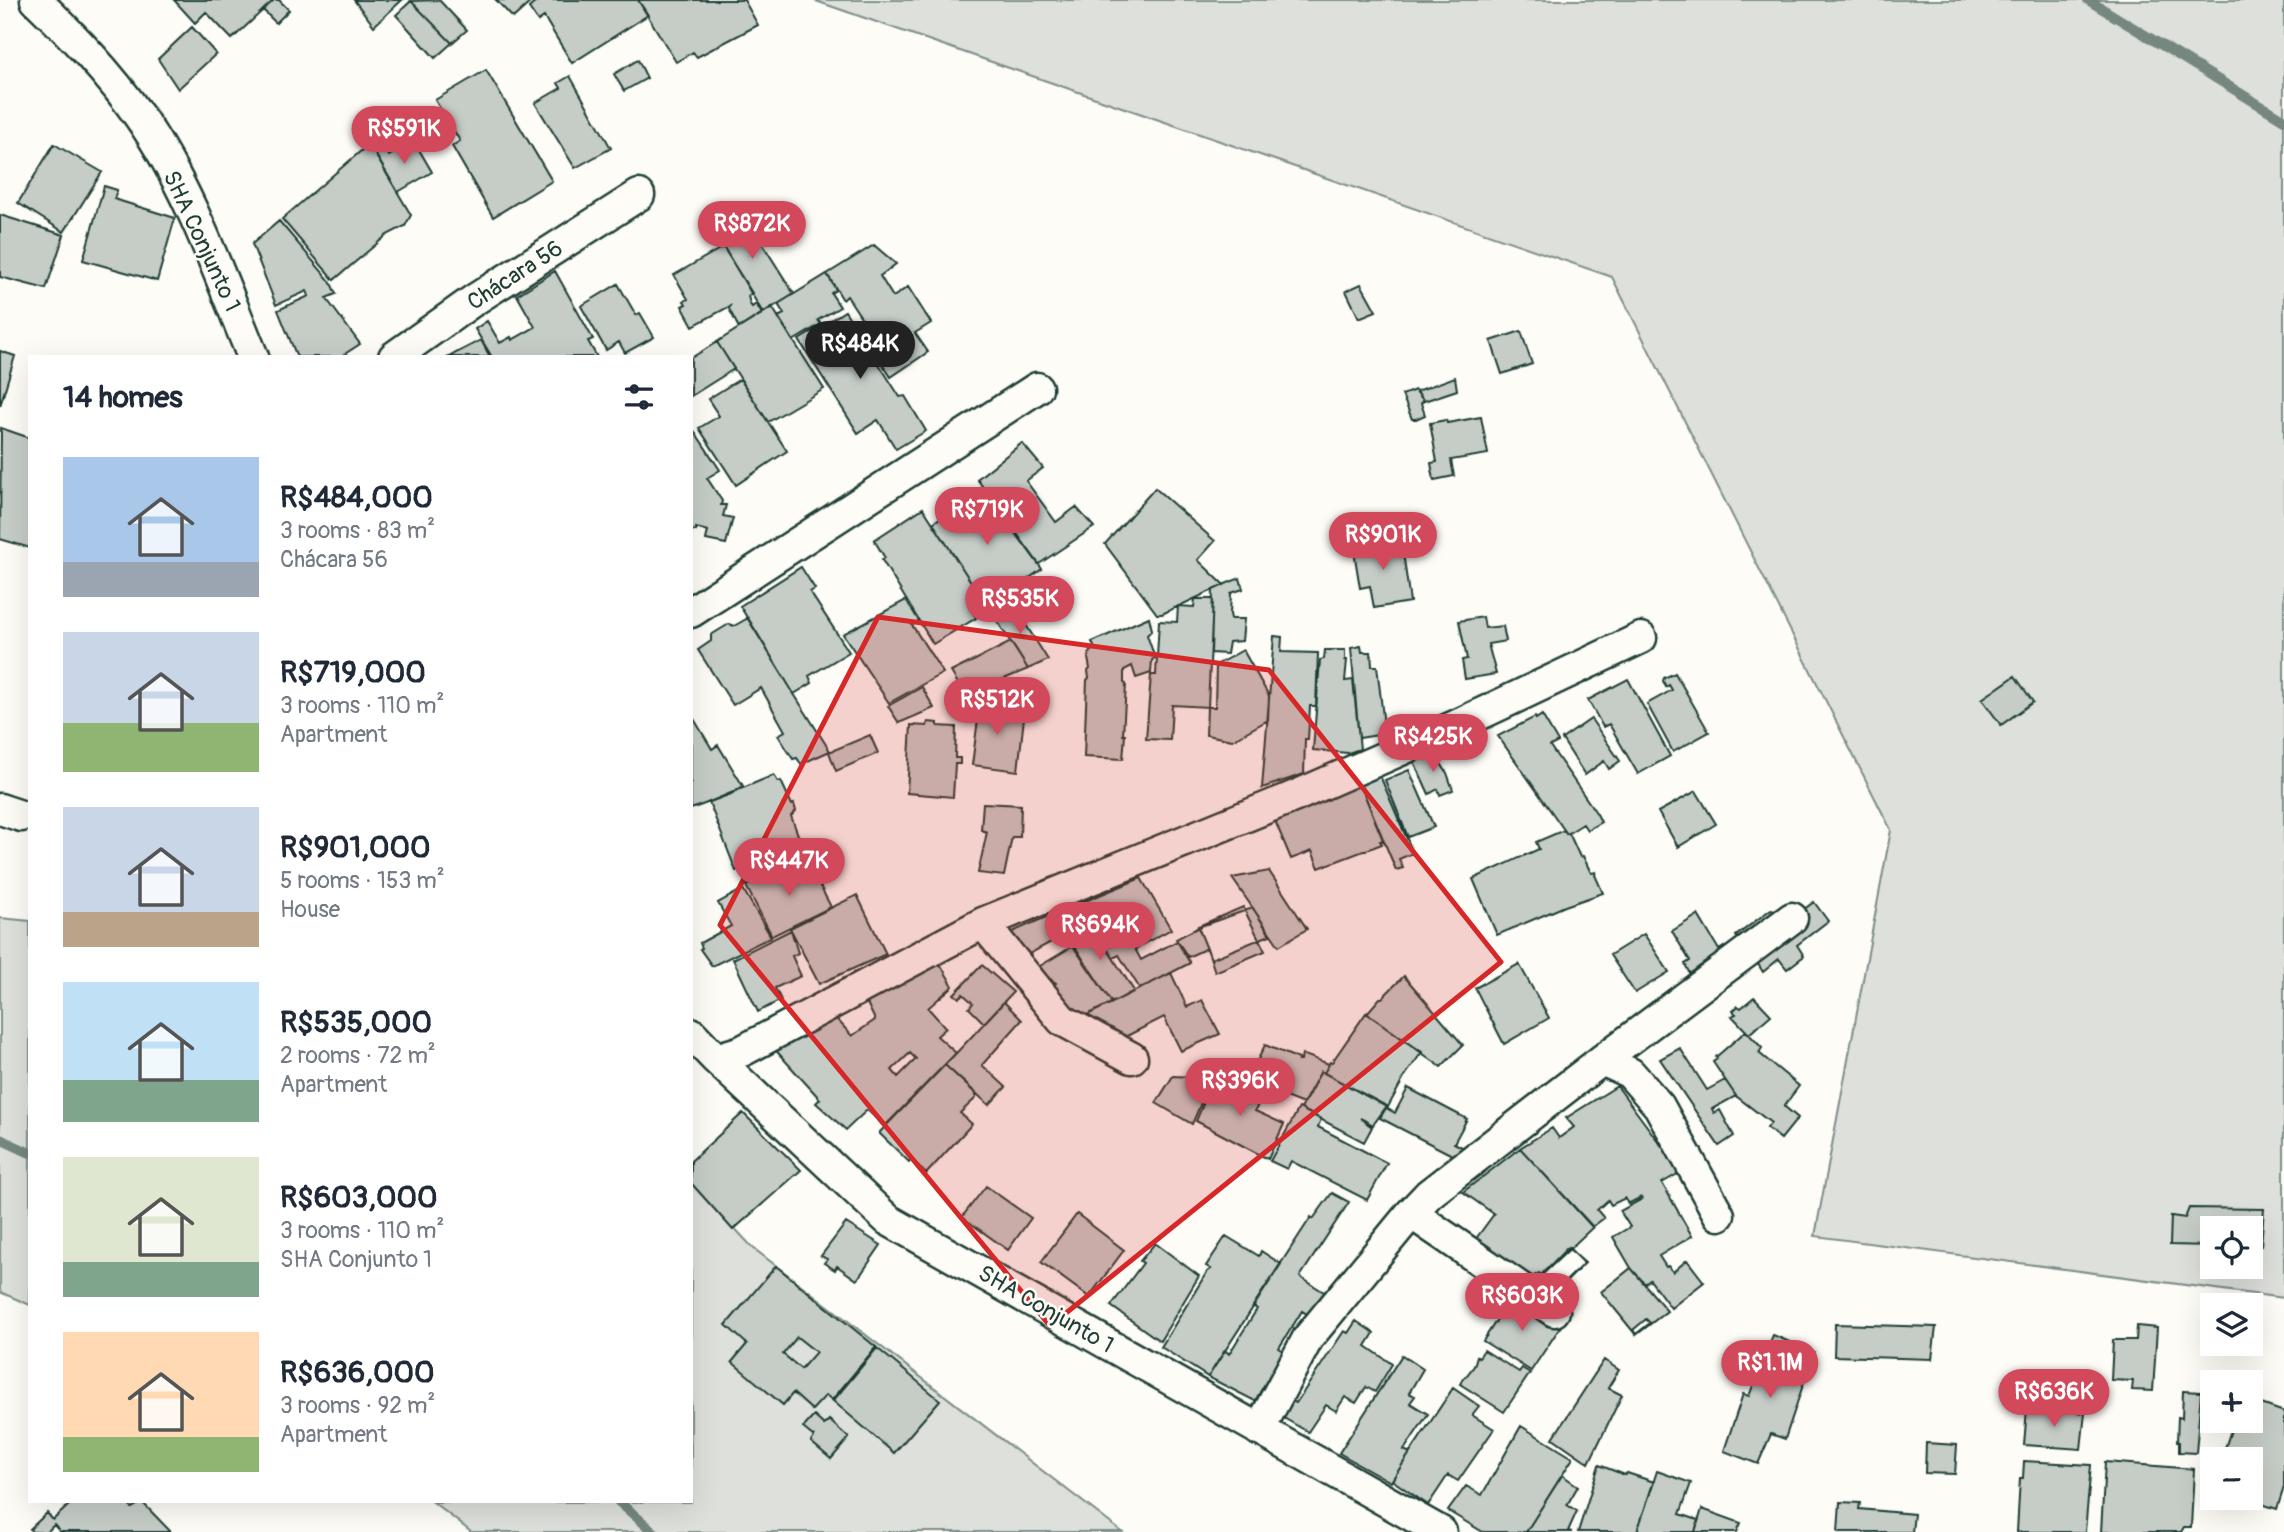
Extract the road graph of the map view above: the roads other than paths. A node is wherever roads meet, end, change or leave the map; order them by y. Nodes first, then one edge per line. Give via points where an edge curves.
1 (36, 0) edge
2 (639, 195) dead end
3 (252, 355) edge
4 (397, 355) edge
5 (1037, 388) dead end
6 (693, 611) edge
7 (1642, 638) dead end
8 (1793, 918) dead end
9 (983, 923) junction
10 (693, 1034) edge
11 (1132, 1058) dead end
12 (716, 1059) junction
13 (1602, 1060) junction
14 (1411, 1213) junction
15 (1719, 1215) dead end
16 (1554, 1311) dead end
17 (1259, 1430) junction
18 (1441, 1532) edge

1 - 3 street, SHA Conjunto 1 via 90,53 139,117 190,204
2 - 4 street, Chácara 56
5 - 6 street
7 - 9 street via 1298,795
8 - 13 street
9 - 11 street via 1062,1020
9 - 12 street via 742,1051
10 - 12 street, SHA Conjunto 1
12 - 17 street, SHA Conjunto 1 via 888,1220
13 - 14 street
13 - 15 street via 1630,1073 1659,1106
14 - 16 street
14 - 17 street via 1308,1338
17 - 18 street, SHA Conjunto 1

